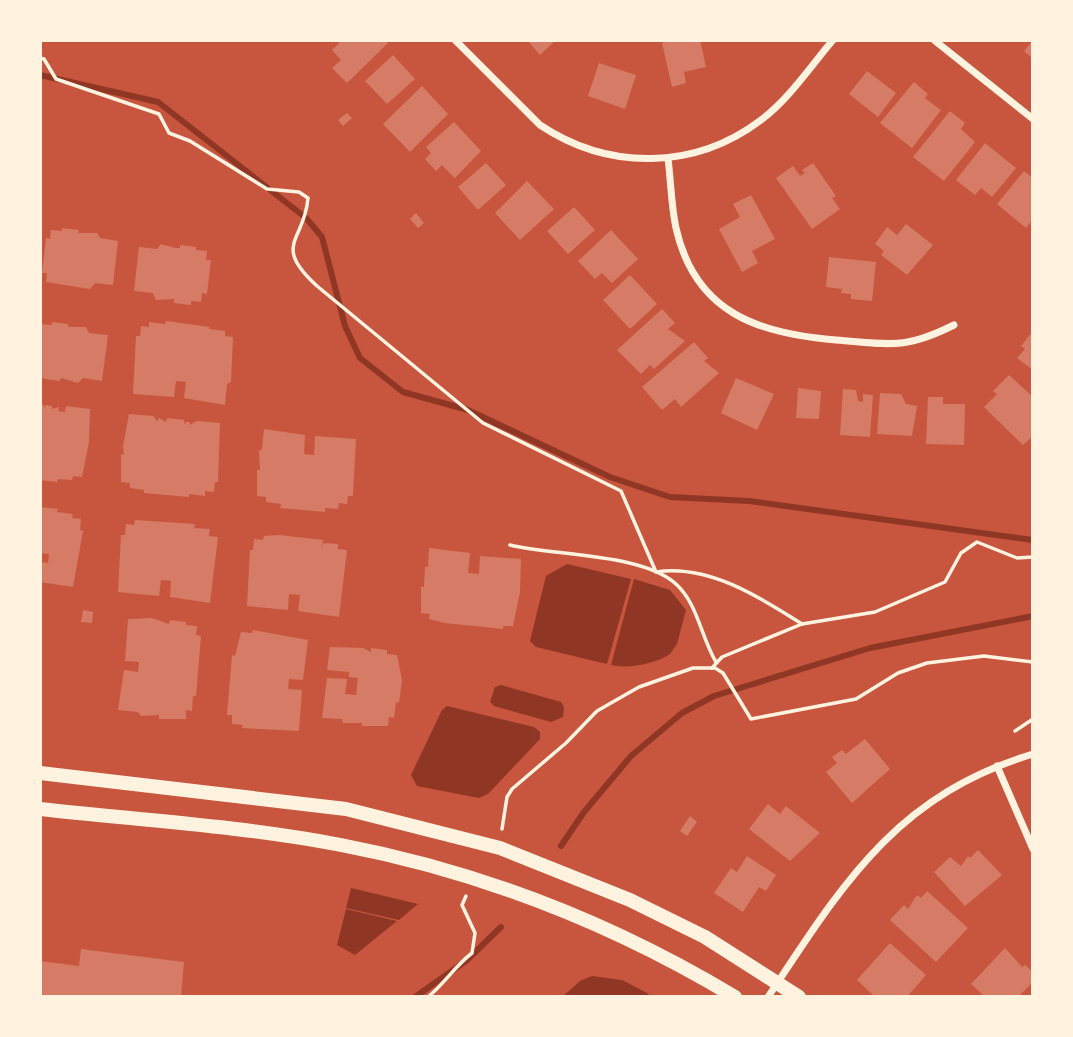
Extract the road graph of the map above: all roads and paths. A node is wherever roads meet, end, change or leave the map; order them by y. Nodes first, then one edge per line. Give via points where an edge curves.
1 (455, 40) edge
2 (832, 40) edge
3 (933, 40) edge
4 (40, 58) edge
5 (1033, 119) edge
6 (668, 159) junction
7 (954, 325) dead end
8 (510, 545) dead end
9 (1033, 557) edge
10 (656, 572) junction
11 (802, 624) junction
12 (716, 662) junction
13 (1033, 662) edge
14 (712, 668) junction
15 (1033, 719) edge
16 (1015, 731) dead end
17 (1033, 754) edge
18 (997, 766) junction
19 (40, 773) edge
20 (40, 809) edge
21 (502, 829) dead end
22 (1033, 849) edge
23 (466, 897) dead end
24 (777, 983) junction
25 (428, 997) edge
26 (734, 997) edge
27 (768, 997) edge
28 (799, 997) edge

1 - 6 street via 554,135 599,154
2 - 6 street via 762,119 722,145
3 - 5 street
4 - 10 path via 56,79 159,114 169,133 267,189 303,193 308,205 292,246 304,274 483,423 621,491
6 - 7 street via 675,225 687,261 715,298 751,324 792,336 903,345
8 - 10 path via 596,556
9 - 11 path via 1017,558 977,542 961,553 945,582 875,612
10 - 11 path via 685,572 756,594
10 - 12 path via 678,586 697,614
11 - 12 path
12 - 14 path
13 - 14 path via 984,656 927,663 898,673 856,699 751,719 723,673
14 - 21 path via 693,668 639,687 597,711 512,789
15 - 16 path
17 - 18 street
18 - 22 street
18 - 24 street via 930,803 877,846 854,871
19 - 24 main road via 346,809 500,848 630,900 705,937
20 - 26 main road via 339,845 408,860 508,888 574,914 642,943
23 - 25 path via 462,905 475,933 472,953
24 - 27 street
24 - 28 main road

